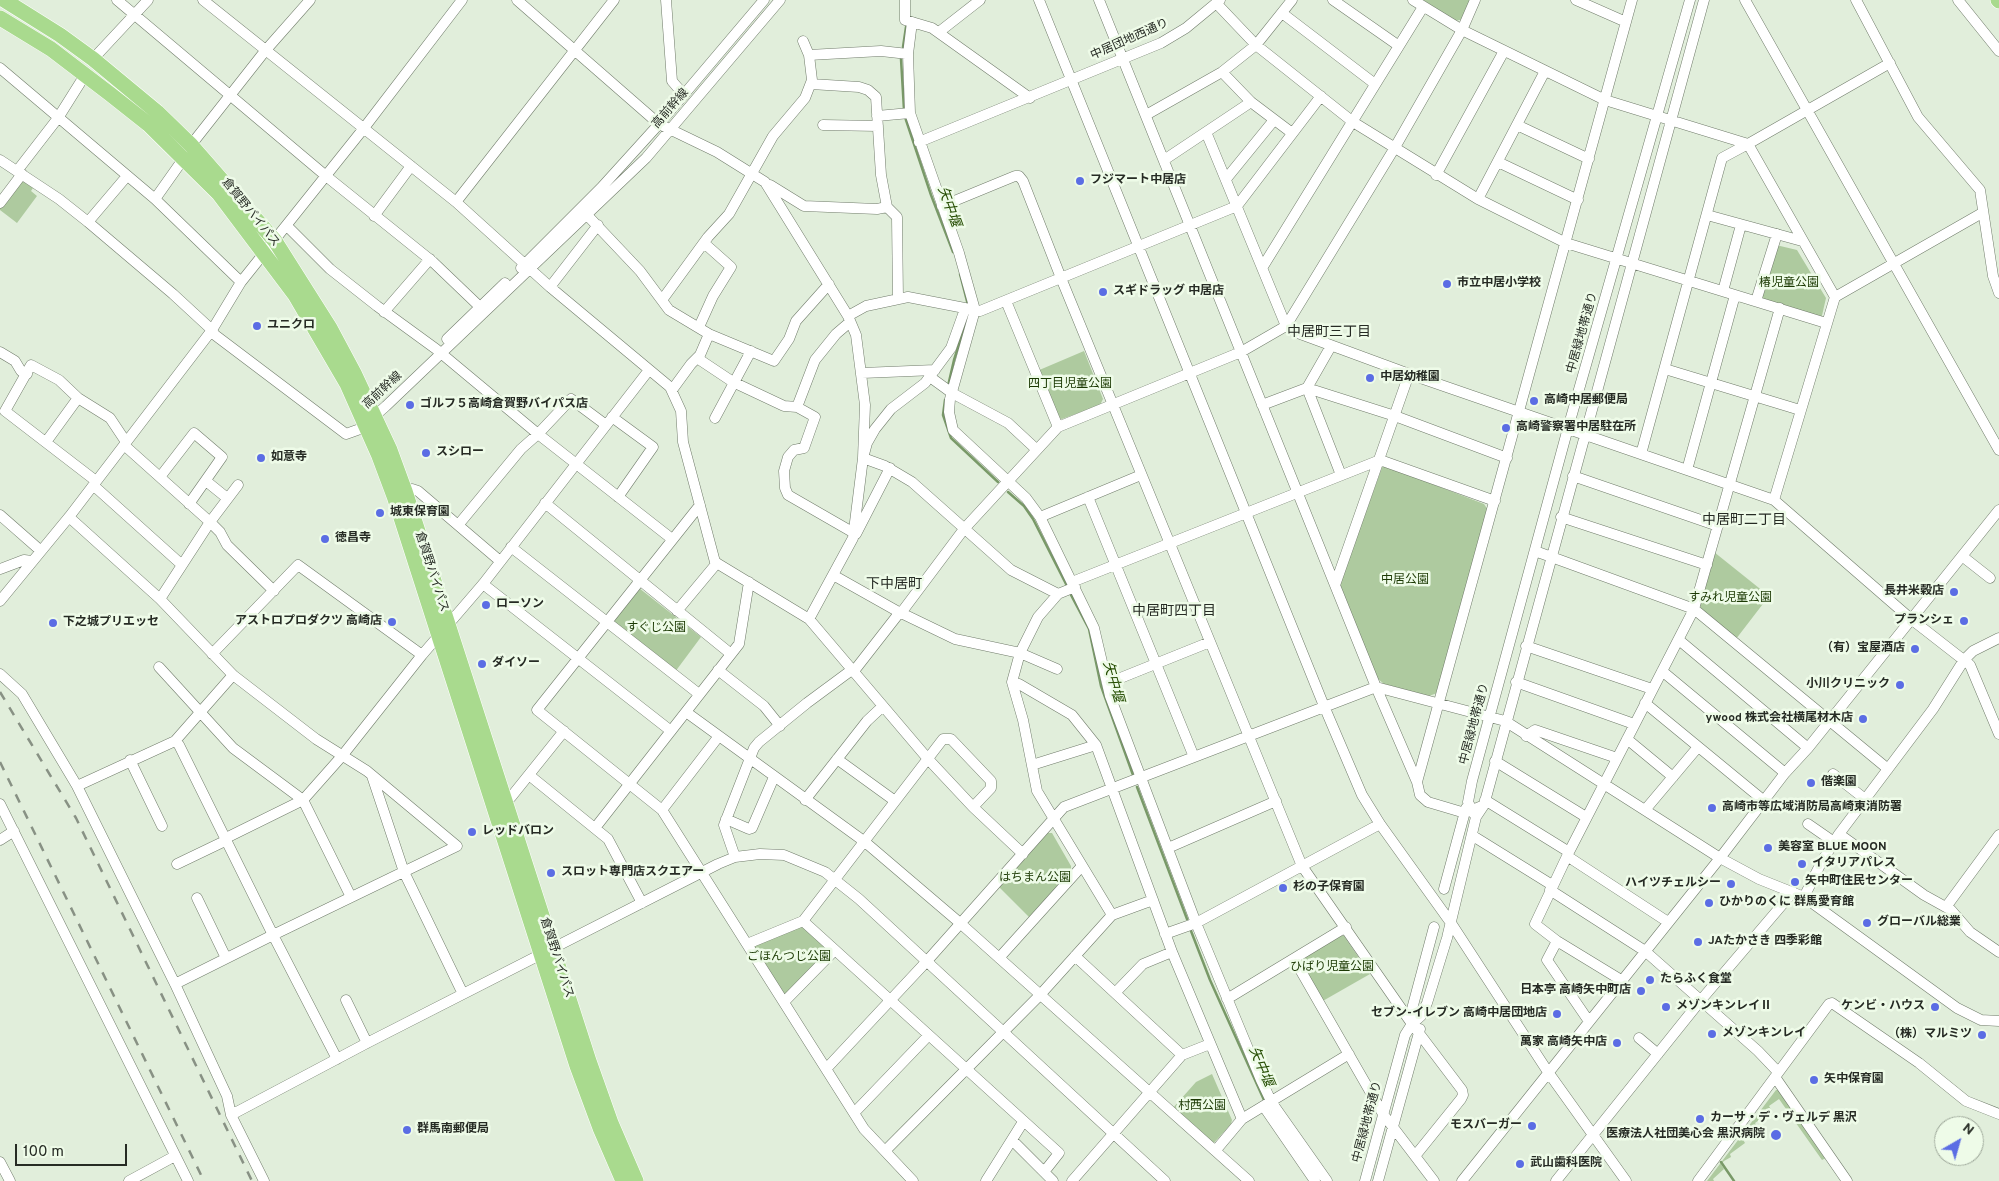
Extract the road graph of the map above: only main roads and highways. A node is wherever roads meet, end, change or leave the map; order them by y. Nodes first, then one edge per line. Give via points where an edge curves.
1 (8, 3) edge
2 (0, 18) edge
3 (187, 151) junction
4 (371, 417) junction
5 (444, 631) junction
6 (548, 951) junction
7 (623, 1181) edge
8 (636, 1181) edge

1 - 3 highway, 倉賀野バイパス via 93,59 157,112
2 - 3 highway, 倉賀野バイパス via 51,49
3 - 4 highway, 倉賀野バイパス via 270,247 330,328
4 - 5 highway, 倉賀野バイパス via 394,496
4 - 5 highway, 倉賀野バイパス via 405,491
5 - 6 highway, 倉賀野バイパス
5 - 6 highway, 倉賀野バイパス via 504,799
6 - 7 highway, 倉賀野バイパス via 580,1074
6 - 8 highway, 倉賀野バイパス via 611,1123

